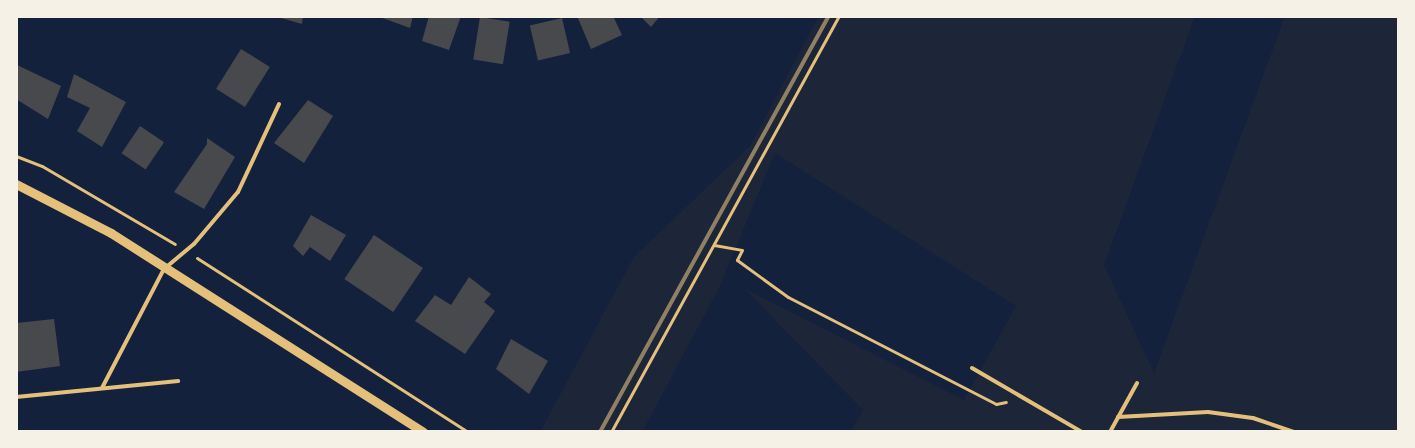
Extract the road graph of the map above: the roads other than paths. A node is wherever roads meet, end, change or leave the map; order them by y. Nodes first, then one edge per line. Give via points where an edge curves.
1 (279, 104) dead end
2 (16, 184) edge
3 (164, 269) junction
4 (972, 368) dead end
5 (178, 381) dead end
6 (1137, 383) dead end
7 (102, 388) junction
8 (16, 397) edge
9 (1118, 417) junction
10 (423, 432) edge
11 (1082, 432) edge
12 (1110, 432) edge
13 (1294, 432) edge

1 - 3 lane via 238,192 186,251
2 - 3 street via 111,233
3 - 7 lane
3 - 10 street
4 - 11 lane
5 - 7 lane
6 - 9 lane
7 - 8 lane
9 - 12 lane
9 - 13 lane via 1208,412 1253,418

